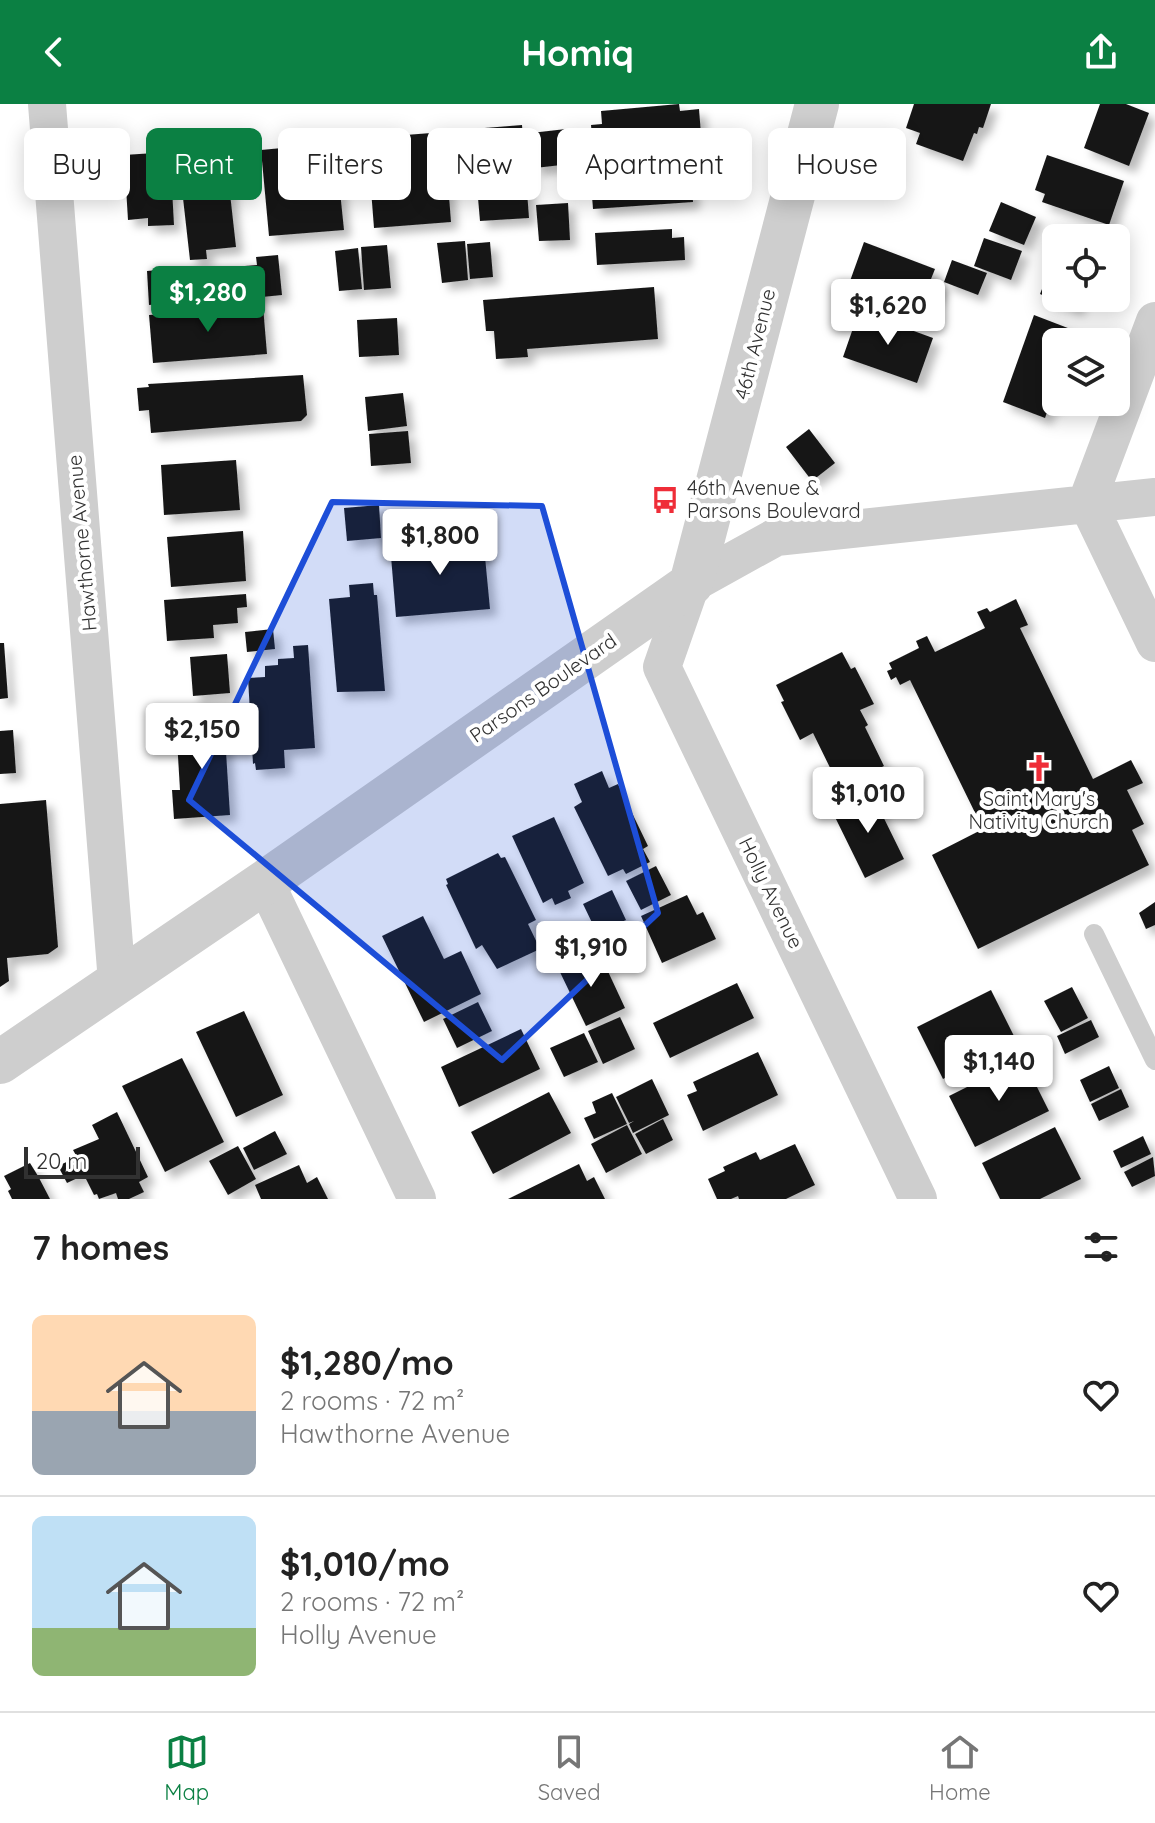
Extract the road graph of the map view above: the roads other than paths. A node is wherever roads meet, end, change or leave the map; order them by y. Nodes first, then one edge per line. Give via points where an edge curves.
1 (47, 104) edge
2 (817, 104) edge
3 (1155, 321) edge
4 (1155, 497) edge
5 (1087, 502) junction
6 (691, 584) junction
7 (1155, 643) edge
8 (265, 882) junction
9 (1094, 934) dead end
10 (117, 982) junction
11 (1155, 1060) edge
12 (0, 1062) edge
13 (417, 1199) edge
14 (918, 1199) edge

1 - 10 street, Hawthorne Avenue
2 - 6 street, 46th Avenue
3 - 5 street
4 - 5 street, Parsons Boulevard
5 - 6 street, Parsons Boulevard via 776,537
5 - 7 street
6 - 8 street, Parsons Boulevard
6 - 14 street, Holly Avenue via 662,667
8 - 10 street, Parsons Boulevard
8 - 13 street
9 - 11 lane
10 - 12 street, Parsons Boulevard

